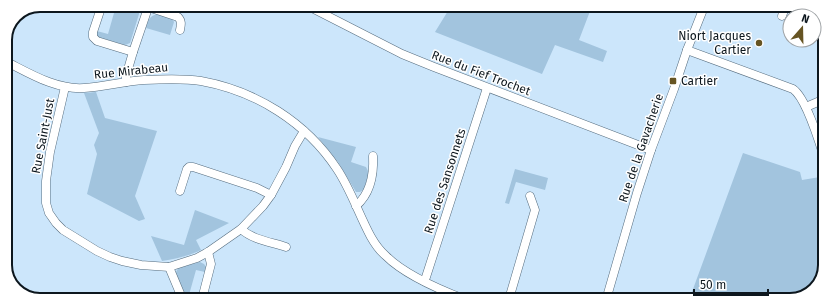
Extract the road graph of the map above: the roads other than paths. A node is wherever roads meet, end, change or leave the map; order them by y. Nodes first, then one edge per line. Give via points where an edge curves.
1 (100, 12) edge
2 (144, 12) edge
3 (163, 12) edge
4 (320, 12) edge
5 (702, 12) edge
6 (180, 30) dead end
7 (687, 50) junction
8 (133, 52) junction
9 (12, 64) edge
10 (126, 82) junction
11 (65, 87) junction
12 (487, 88) junction
13 (818, 102) edge
14 (806, 107) junction
15 (304, 131) junction
16 (818, 137) edge
17 (651, 150) junction
18 (373, 156) dead end
19 (180, 191) dead end
20 (271, 195) junction
21 (530, 196) dead end
22 (356, 206) junction
23 (241, 230) junction
24 (286, 247) dead end
25 (208, 252) junction
26 (169, 267) junction
27 (424, 282) junction
28 (180, 293) edge
29 (203, 293) edge
30 (450, 293) edge
31 (510, 293) edge
32 (608, 293) edge

1 - 8 street via 93,37 97,41
2 - 8 street
3 - 6 street via 180,19
4 - 12 street, Rue du Fief Trochet via 402,54
5 - 7 street, Rue de la Gavacherie
7 - 14 street via 793,89 800,95
7 - 17 street, Rue de la Gavacherie
8 - 10 street
9 - 11 street, Rue Mirabeau
10 - 11 street, Rue Mirabeau via 84,88
10 - 15 street, Rue Mirabeau via 186,79 218,85 266,104
11 - 26 street, Rue Saint-Just via 47,174 46,203 49,213 63,230 110,257 141,265
12 - 17 street, Rue du Fief Trochet
12 - 27 street, Rue des Sansonnets
13 - 14 street
14 - 16 street
15 - 20 street, Rue Saint-Just
15 - 22 street, Rue Mirabeau via 337,170
17 - 32 street, Rue de la Gavacherie
18 - 22 street via 373,171 368,192
19 - 20 street via 187,170 193,167
20 - 23 street, Rue Saint-Just
21 - 31 street via 535,210
22 - 27 street, Rue Mirabeau via 377,247 401,269
23 - 24 street via 252,237
23 - 25 street, Rue Saint-Just
25 - 26 street, Rue Saint-Just
25 - 29 street via 211,264
26 - 28 street
27 - 30 street, Rue Mirabeau

